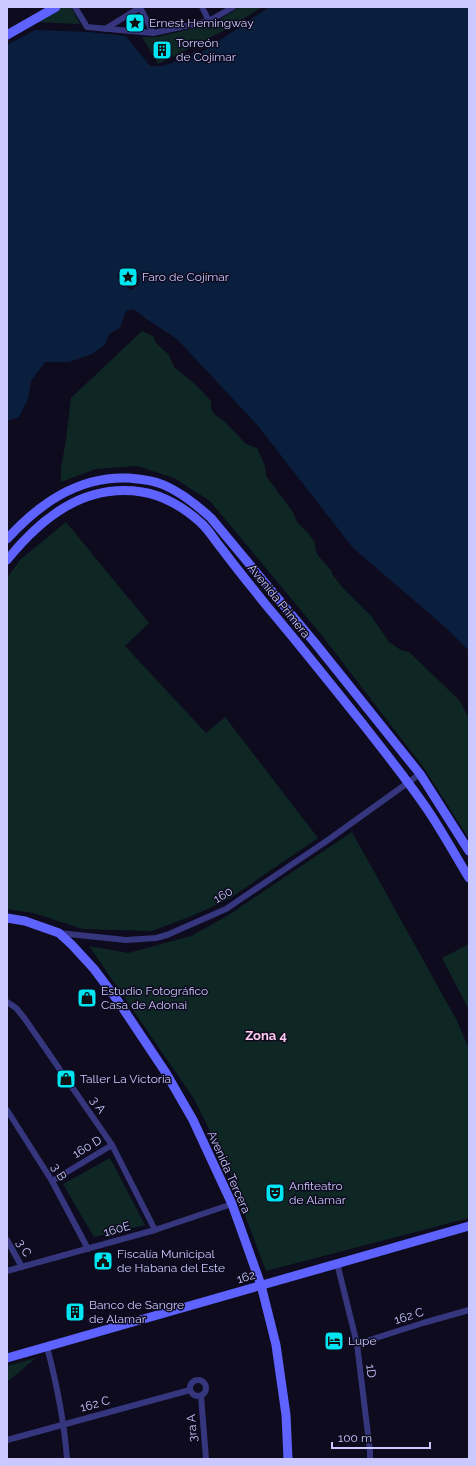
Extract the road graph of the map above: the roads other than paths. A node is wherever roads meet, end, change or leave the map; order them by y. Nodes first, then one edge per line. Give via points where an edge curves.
1 (56, 7) edge
2 (75, 7) edge
3 (140, 7) edge
4 (202, 7) edge
5 (233, 7) edge
6 (210, 21) junction
7 (105, 29) junction
8 (153, 33) junction
9 (7, 35) edge
10 (56, 496) junction
11 (63, 508) junction
12 (212, 518) junction
13 (204, 527) junction
14 (7, 539) edge
15 (7, 560) edge
16 (316, 643) junction
17 (306, 652) junction
18 (420, 774) junction
19 (408, 783) junction
20 (469, 851) edge
21 (469, 878) edge
22 (7, 918) edge
23 (59, 933) junction
24 (7, 1002) edge
25 (7, 1110) edge
26 (112, 1145) junction
27 (52, 1181) junction
28 (232, 1204) junction
29 (469, 1226) edge
30 (155, 1230) junction
31 (7, 1240) edge
32 (88, 1249) junction
33 (337, 1263) junction
34 (22, 1267) junction
35 (7, 1271) edge
36 (261, 1285) junction
37 (469, 1310) edge
38 (357, 1344) junction
39 (48, 1347) junction
40 (7, 1358) edge
41 (190, 1390) junction
42 (201, 1396) junction
43 (64, 1424) junction
44 (7, 1440) edge
45 (67, 1459) edge
46 (206, 1459) edge
47 (288, 1459) edge
48 (370, 1459) edge

1 - 9 street
2 - 7 street via 87,27
3 - 7 street
3 - 8 street
4 - 6 street
5 - 6 street
6 - 8 street
7 - 8 street
10 - 11 street
10 - 12 street, Avenida Primera via 81,484 113,477 143,479 181,493
10 - 14 street, Avenida Primera via 21,524
11 - 13 street, Avenida Primera via 101,492 142,492 167,500 183,509
11 - 15 street, Avenida Primera via 25,538
12 - 13 street
12 - 16 street, Avenida Primera
13 - 17 street, Avenida Primera
16 - 17 street
16 - 18 street, Avenida Primera
17 - 19 street, Avenida Primera
18 - 19 street, 160
18 - 20 street, Avenida Primera
19 - 21 street, Avenida Primera via 428,810
19 - 23 street, 160 via 226,909 167,935 126,940
22 - 23 street, 160 via 25,921
23 - 28 street, Avenida Tercera via 94,969 166,1073 193,1120
24 - 26 street, 3 A via 26,1019
25 - 27 street, 3 B
26 - 27 street, 160 D
26 - 30 street, 3 A
27 - 32 street, 3 B
28 - 30 street, 160E
28 - 36 street, Avenida Tercera
29 - 33 street, 162
30 - 32 street, 160E
31 - 34 street, 3 C
32 - 34 street, 160E
33 - 36 street, 162
33 - 38 street, 1D
34 - 35 street, 160E
36 - 39 street, 162
36 - 47 street, Avenida Tercera via 276,1345 286,1415
37 - 38 street, 162 C
38 - 48 street, 1D
39 - 40 street, 162
39 - 43 street
41 - 42 street via 196,1396
41 - 42 street via 192,1382 201,1381 206,1387
41 - 43 street, 162 C
42 - 46 street, 3ra A
43 - 44 street, 162 C
43 - 45 street

